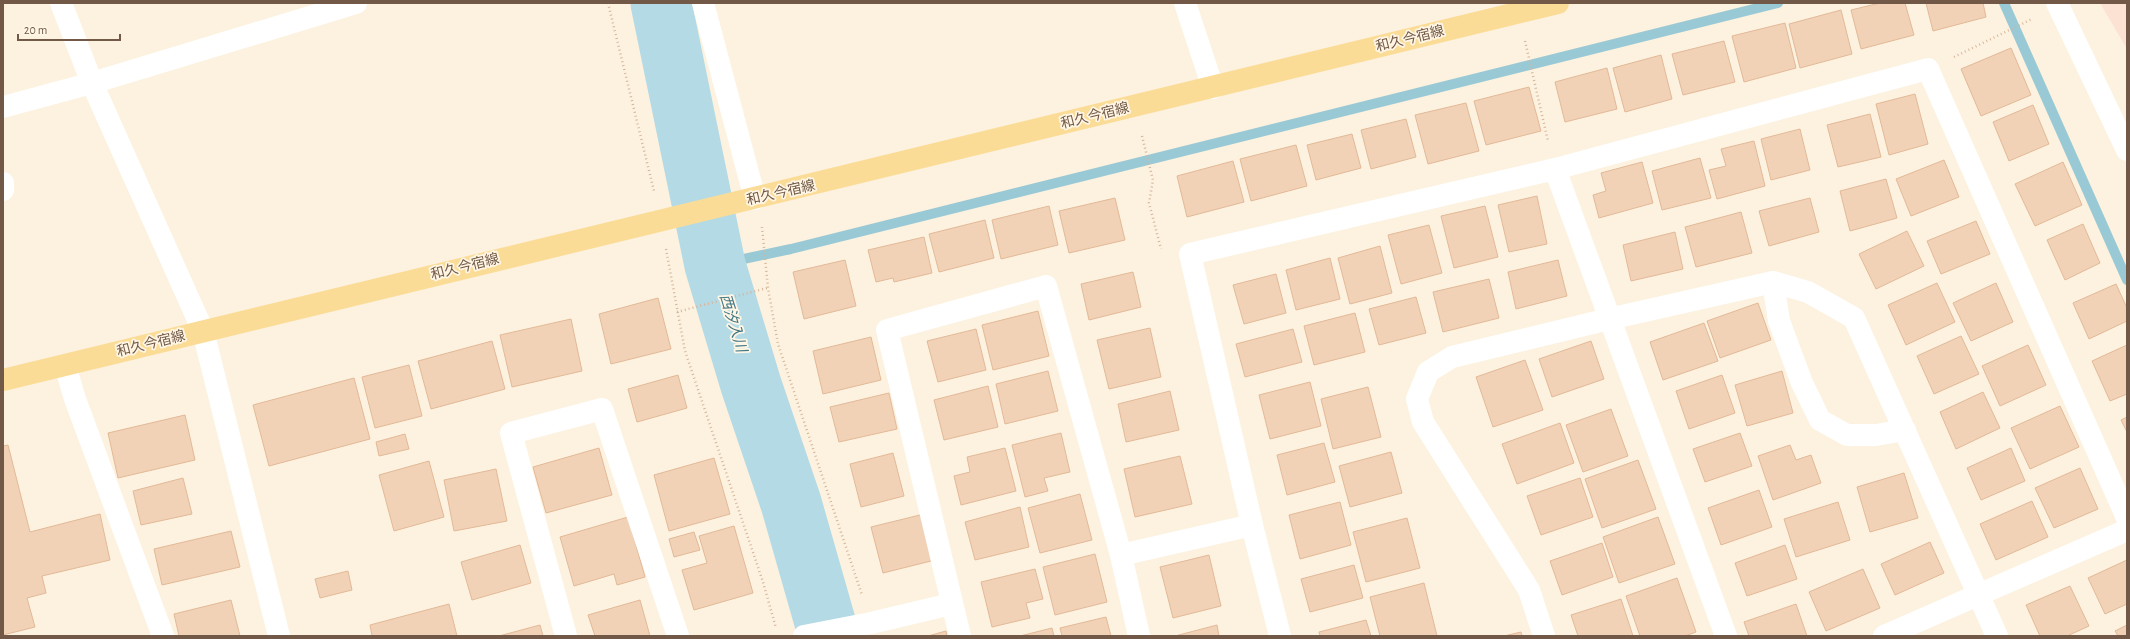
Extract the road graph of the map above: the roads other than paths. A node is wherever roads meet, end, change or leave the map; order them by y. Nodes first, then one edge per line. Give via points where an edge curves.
1 (60, 3) edge
2 (356, 3) edge
3 (703, 3) edge
4 (1185, 3) edge
5 (1558, 3) edge
6 (2058, 3) edge
7 (92, 83) junction
8 (1213, 88) junction
9 (3, 107) edge
10 (2127, 150) edge
11 (1555, 169) junction
12 (3, 183) edge
13 (3, 190) edge
14 (748, 201) junction
15 (1773, 282) junction
16 (1609, 319) junction
17 (203, 332) junction
18 (65, 365) junction
19 (3, 380) edge
20 (1905, 430) junction
21 (2127, 518) edge
22 (1252, 525) junction
23 (2127, 530) edge
24 (1121, 555) junction
25 (1980, 595) junction
26 (951, 604) junction
27 (163, 636) edge
28 (279, 636) edge
29 (566, 636) edge
30 (678, 636) edge
31 (804, 636) edge
32 (960, 636) edge
33 (1139, 636) edge
34 (1280, 636) edge
35 (1544, 636) edge
36 (1726, 636) edge
37 (1884, 636) edge
38 (1997, 636) edge

1 - 7 street
2 - 7 street
3 - 14 street
4 - 8 street
5 - 8 main road, 和久今宿線
6 - 10 street
7 - 9 street
7 - 17 street
8 - 14 main road, 和久今宿線
11 - 16 street
11 - 21 street via 1928,68
11 - 22 street via 1190,254
12 - 13 street
14 - 17 main road, 和久今宿線
15 - 16 street
15 - 20 street via 1808,292 1854,318
15 - 20 street via 1779,321 1802,383 1820,420 1847,435 1876,435
16 - 35 street via 1452,357 1428,372 1417,398 1423,422 1529,590
16 - 36 street
17 - 18 main road, 和久今宿線
17 - 28 street via 214,367
18 - 19 main road, 和久今宿線
18 - 27 street via 75,399
20 - 25 street
22 - 24 street
22 - 34 street
23 - 25 street
24 - 26 street via 1046,286 887,330
24 - 33 street
25 - 37 street
25 - 38 street
26 - 31 street
26 - 32 street
29 - 30 street via 512,433 602,409

